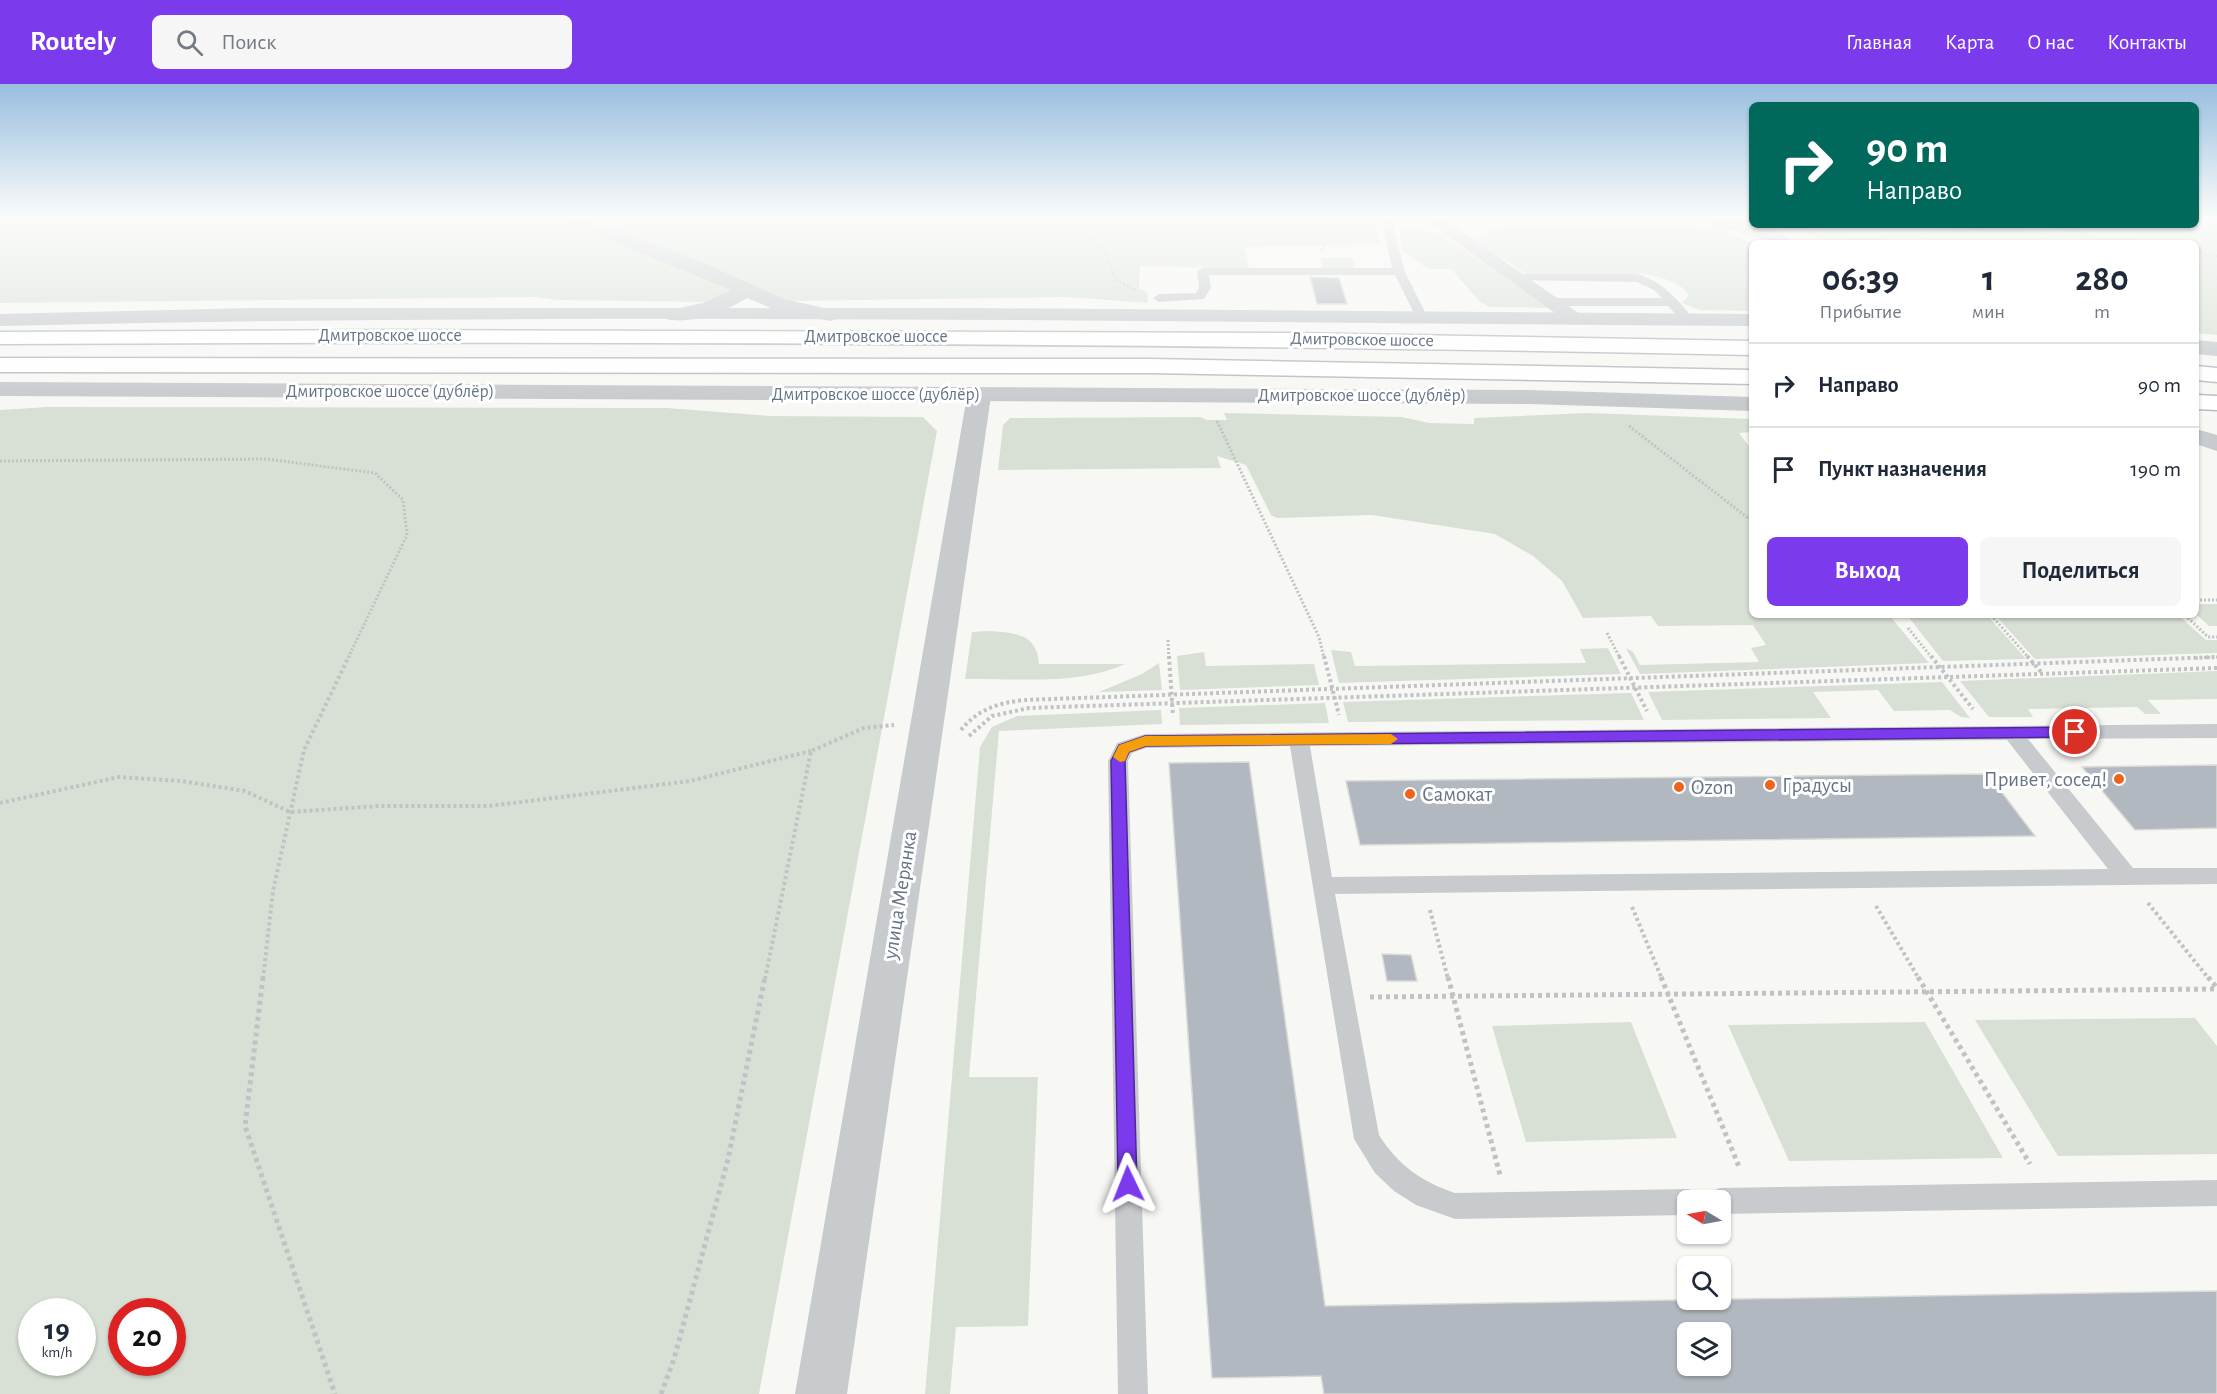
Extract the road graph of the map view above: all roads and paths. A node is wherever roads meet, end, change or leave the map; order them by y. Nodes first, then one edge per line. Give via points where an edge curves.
1 (724, 280) edge
2 (1116, 280) edge
3 (1204, 280) edge
4 (1403, 280) edge
5 (1522, 280) edge
6 (1572, 280) edge
7 (745, 290) junction
8 (1159, 298) joint
9 (1554, 302) junction
10 (1670, 302) junction
11 (673, 315) junction
12 (830, 315) junction
13 (1422, 318) junction
14 (1576, 319) junction
15 (0, 320) edge
16 (1688, 320) junction
17 (1749, 320) edge
18 (0, 338) edge
19 (1749, 348) edge
20 (0, 365) edge
21 (2199, 373) edge
22 (2217, 375) edge
23 (1749, 377) edge
24 (0, 389) edge
25 (979, 396) junction
26 (2199, 402) edge
27 (2217, 403) edge
28 (1749, 404) edge
29 (1214, 417) dead end
30 (1621, 418) dead end
31 (2217, 421) edge
32 (2203, 435) edge
33 (0, 460) edge
34 (1749, 519) edge
35 (2199, 600) edge
36 (2217, 600) edge
37 (1994, 618) edge
38 (2188, 618) edge
39 (1908, 628) dead end
40 (1607, 633) dead end
41 (2217, 637) edge
42 (1168, 640) dead end
43 (2217, 657) edge
44 (2034, 664) junction
45 (1939, 667) junction
46 (2217, 668) edge
47 (2042, 673) junction
48 (1946, 676) junction
49 (1632, 679) junction
50 (1332, 688) junction
51 (1636, 688) junction
52 (1171, 694) junction
53 (1334, 696) junction
54 (1172, 702) junction
55 (901, 724) dead end
56 (2217, 731) edge
57 (2002, 733) junction
58 (969, 736) dead end
59 (1659, 736) junction
60 (956, 738) dead end
61 (1344, 739) junction
62 (1299, 740) junction
63 (1174, 741) junction
64 (811, 751) junction
65 (0, 803) edge
66 (290, 812) junction
67 (2217, 876) edge
68 (2127, 877) junction
69 (1860, 880) junction
70 (1623, 885) junction
71 (1322, 886) junction
72 (1424, 886) junction
73 (2217, 989) edge
74 (1927, 991) junction
75 (1668, 994) junction
76 (1453, 996) junction
77 (1342, 997) junction
78 (2217, 1193) edge
79 (2049, 1196) junction
80 (1731, 1201) edge
81 (1753, 1201) junction
82 (1677, 1202) edge
83 (1508, 1205) junction
84 (335, 1394) edge
85 (661, 1394) edge
86 (821, 1394) edge
87 (1133, 1394) edge

1 - 7 street
2 - 8 path
3 - 8 lane via 1200,296
4 - 13 lane
5 - 9 street
6 - 10 lane via 1649,281
7 - 11 street via 699,311
7 - 12 street via 778,304
9 - 10 lane via 1607,298
9 - 14 street
10 - 16 lane
11 - 12 street
11 - 15 street via 254,314
12 - 13 street
13 - 14 street
14 - 16 street
16 - 17 street
18 - 19 highway, Дмитровское шоссе via 1150,338
20 - 23 highway, Дмитровское шоссе via 1151,366
21 - 22 highway
24 - 25 street, Дмитровское шоссе (дублёр)
25 - 28 street, Дмитровское шоссе (дублёр) via 1529,396
25 - 86 street, улица Мерянка
26 - 27 highway
29 - 50 path via 1319,637
30 - 34 path
31 - 32 street
33 - 66 path via 266,459 375,473 403,500 407,535 304,750
35 - 36 path
37 - 44 path
38 - 41 path via 2208,637
39 - 45 path
40 - 49 path
42 - 52 path
43 - 44 path
44 - 45 path
44 - 47 path
45 - 48 path
45 - 49 path
46 - 47 path
47 - 48 path
48 - 51 path
48 - 57 path
49 - 50 path
49 - 51 path
50 - 52 path
50 - 53 path
51 - 53 path
51 - 59 path
52 - 54 path
52 - 60 path via 1000,703 985,707 970,718
53 - 54 path
53 - 61 path
54 - 58 path via 1029,708 992,716
54 - 63 path
55 - 64 path via 864,728
56 - 57 lane
57 - 59 lane
57 - 68 lane
59 - 61 lane
61 - 62 lane
62 - 63 lane
62 - 71 lane
63 - 87 lane via 1145,741 1124,748 1118,761
64 - 66 path via 690,781 576,797 489,806 379,806
64 - 85 path via 728,1159
65 - 66 path via 119,777 245,791
66 - 84 path via 273,891 245,1126
67 - 68 lane
68 - 69 lane
68 - 73 path
69 - 70 lane
69 - 74 path
70 - 72 lane
70 - 75 path
71 - 72 lane
71 - 77 lane
72 - 76 path
73 - 74 path
74 - 75 path
74 - 79 path
75 - 76 path
75 - 81 path
76 - 77 path
76 - 83 path
77 - 83 lane via 1367,1139 1381,1164 1426,1197 1455,1206
78 - 79 lane
79 - 81 lane
80 - 81 lane
82 - 83 lane

